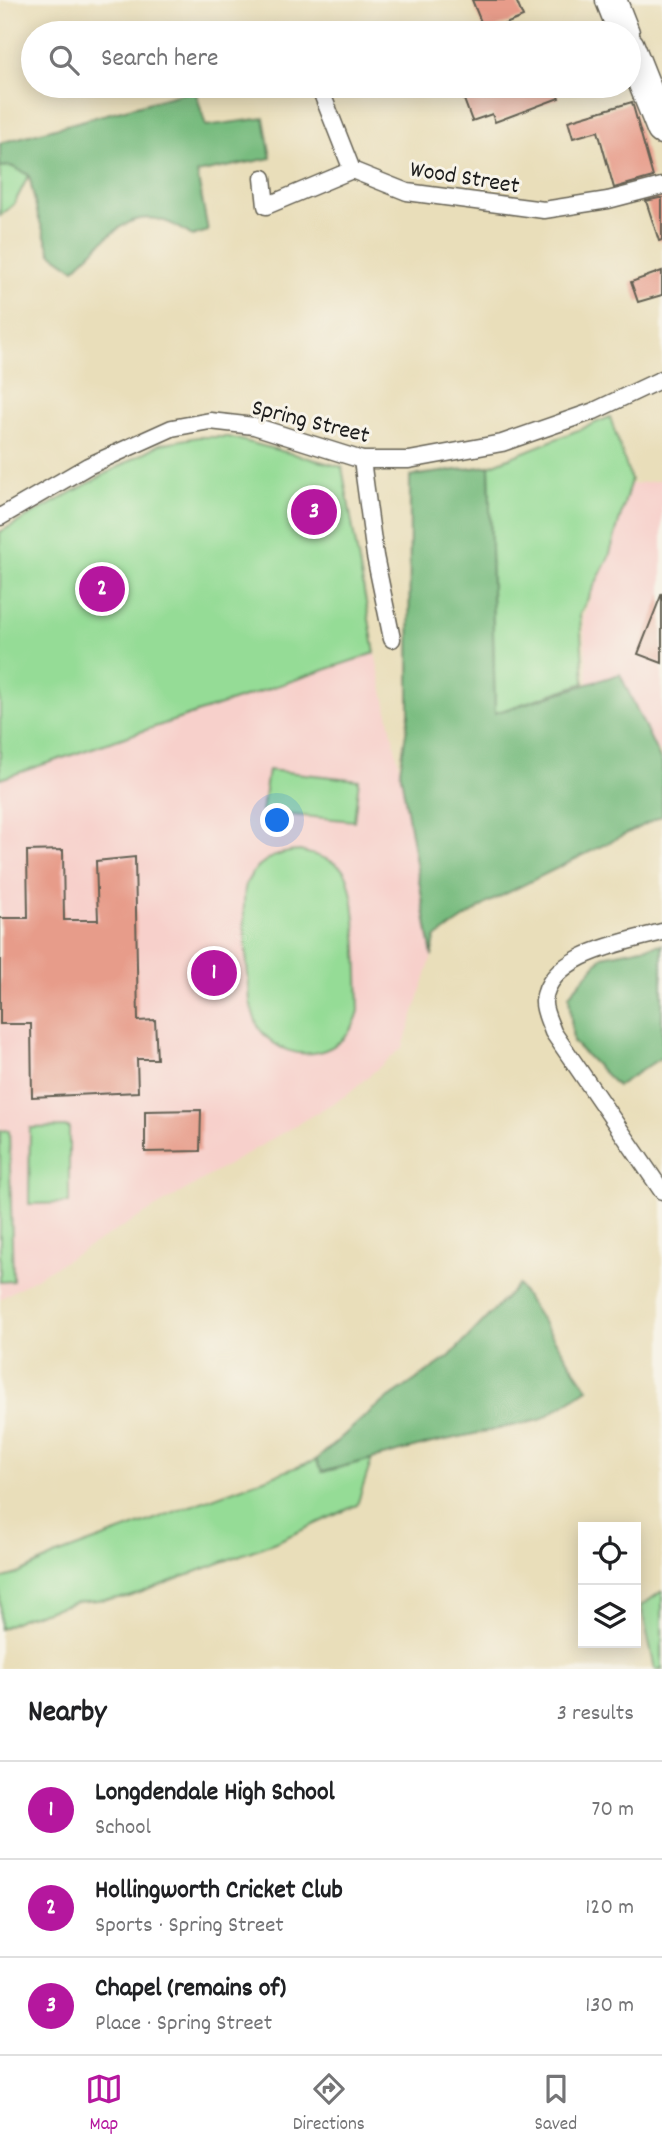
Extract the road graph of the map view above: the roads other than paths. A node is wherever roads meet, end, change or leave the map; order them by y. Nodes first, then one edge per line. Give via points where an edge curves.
1 (611, 0) edge
2 (619, 21) edge
3 (641, 81) edge
4 (323, 98) edge
5 (662, 129) edge
6 (352, 170) junction
7 (262, 178) dead end
8 (662, 186) edge
9 (662, 379) edge
10 (362, 460) junction
11 (0, 517) edge
12 (392, 639) dead end
13 (662, 932) edge
14 (662, 1191) edge

1 - 2 highway
3 - 5 highway
4 - 6 street
6 - 7 street via 266,206
6 - 8 street, Wood Street via 407,192 544,210
9 - 10 street, Spring Street via 594,411 502,443 409,460
10 - 11 street, Spring Street via 254,426 210,421 172,428 88,466
10 - 12 street
13 - 14 street via 575,961 550,982 544,1003 553,1032

